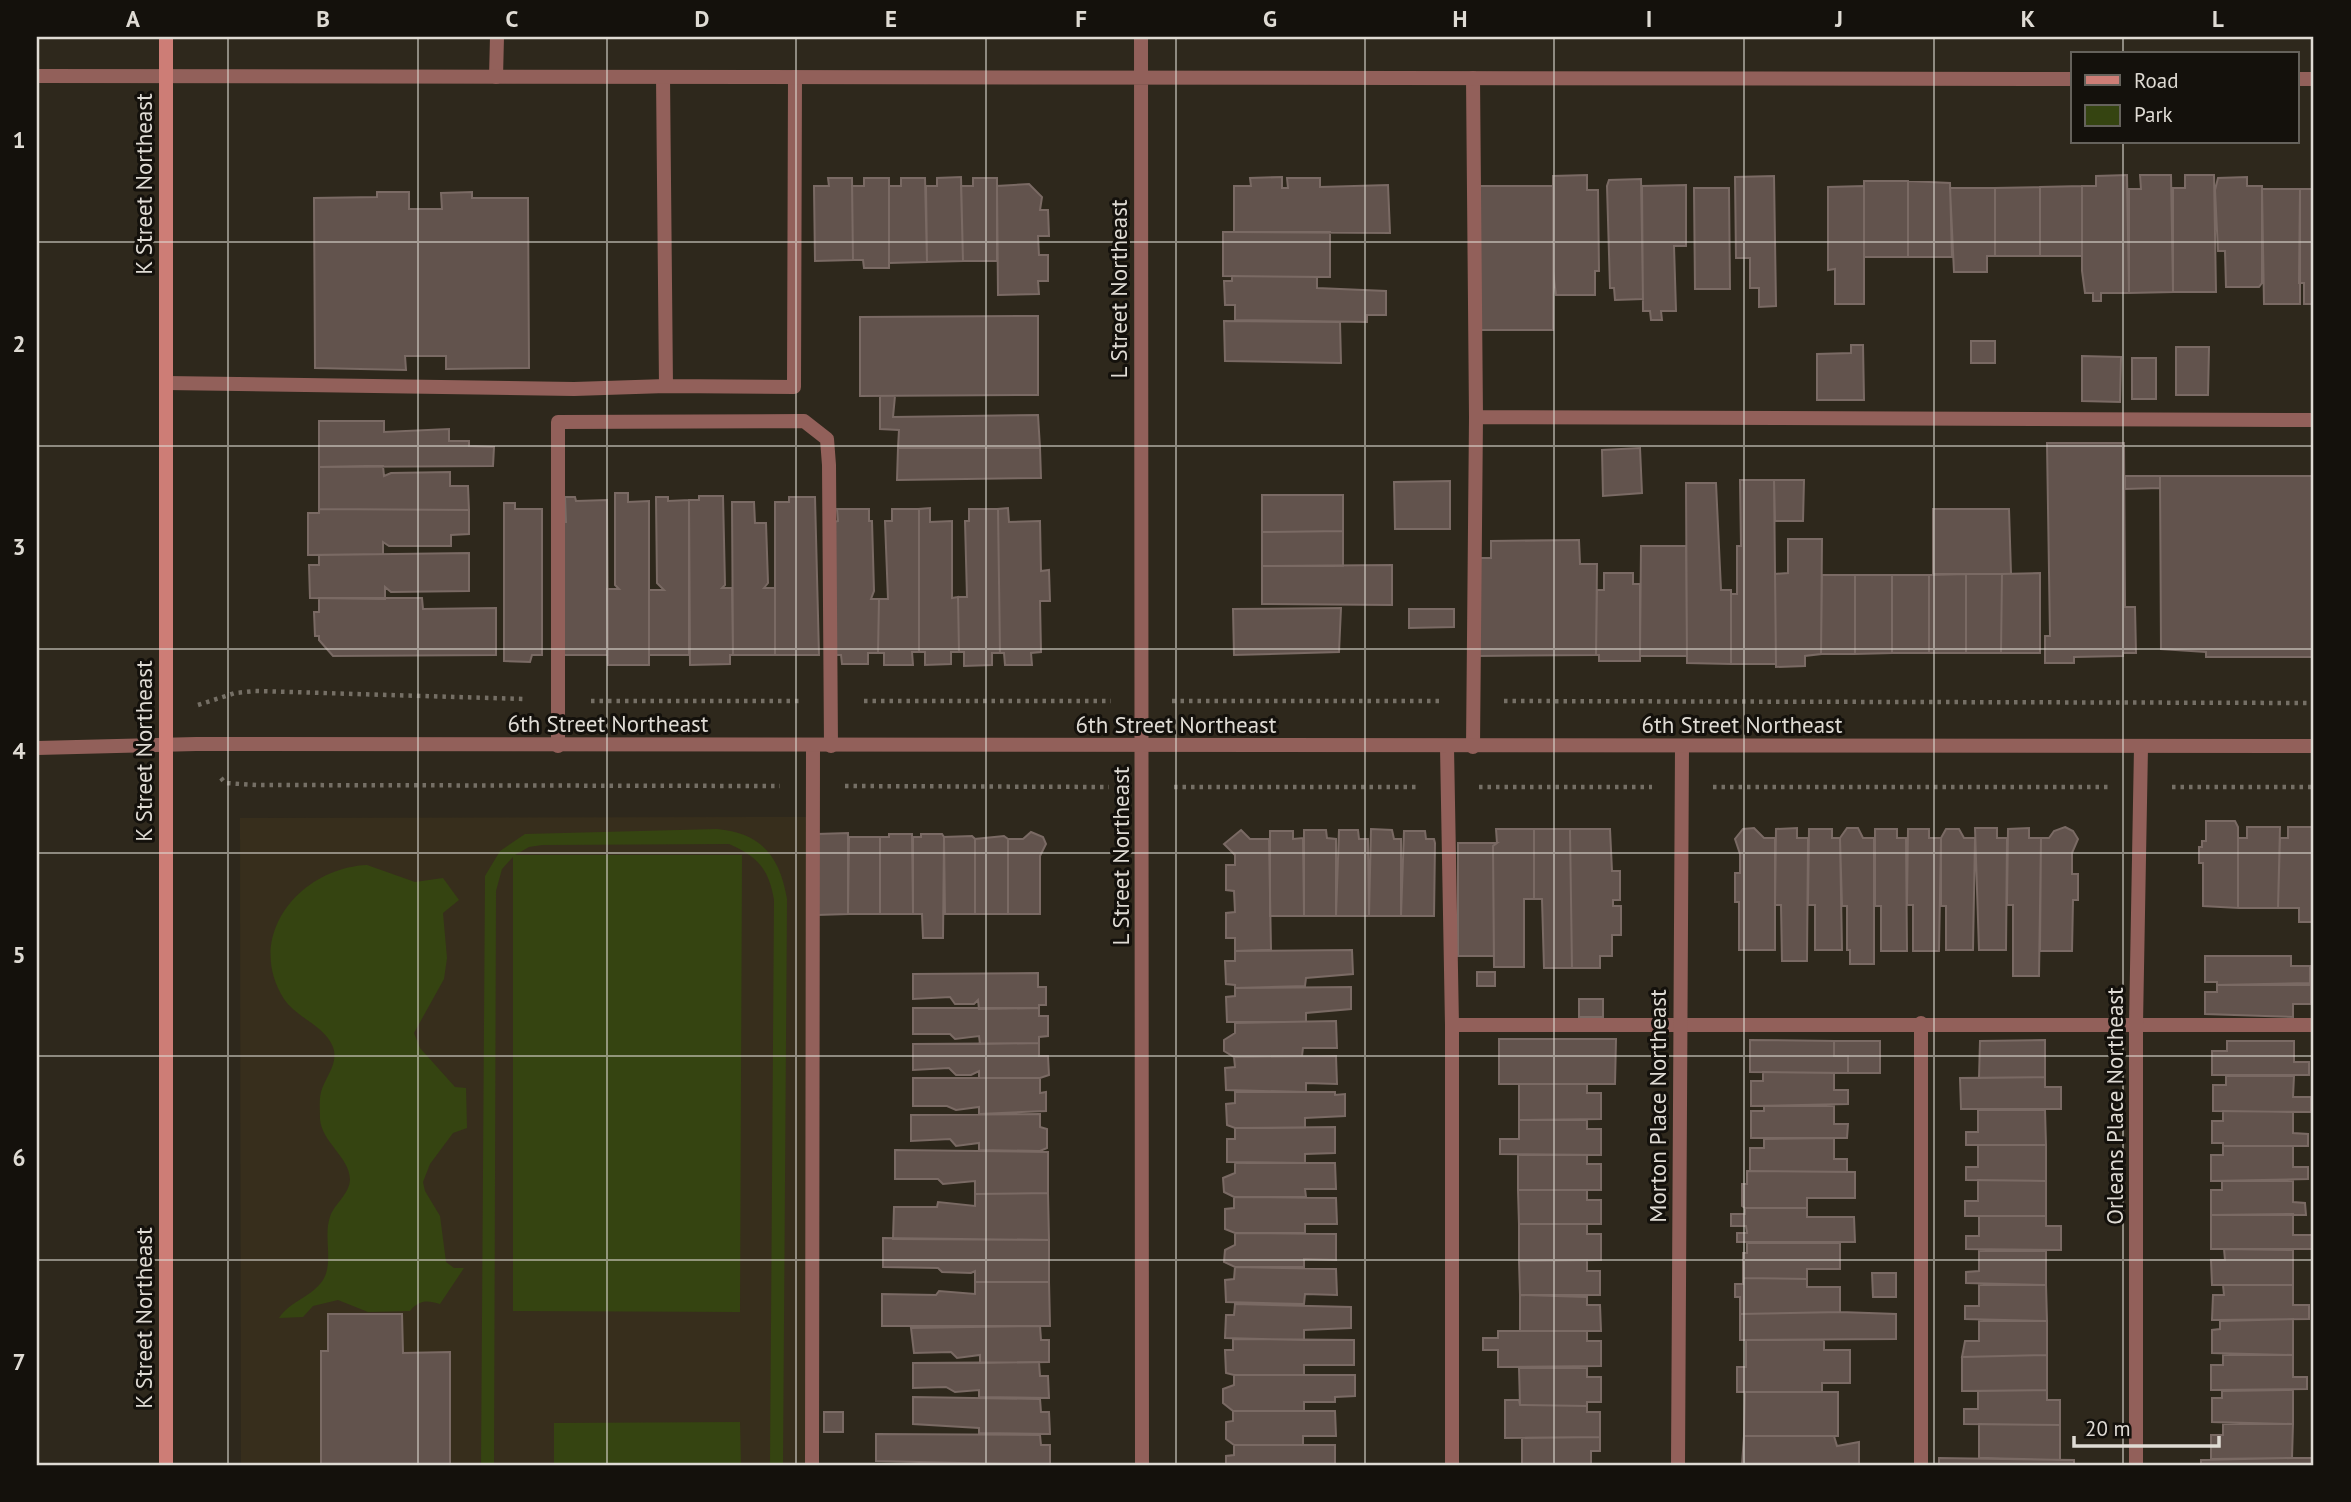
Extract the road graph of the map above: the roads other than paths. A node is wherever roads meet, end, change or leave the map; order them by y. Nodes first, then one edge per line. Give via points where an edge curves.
1 (166, 37) edge
2 (497, 37) edge
3 (1141, 37) edge
4 (37, 76) edge
5 (166, 76) junction
6 (496, 77) junction
7 (663, 77) junction
8 (795, 77) junction
9 (1141, 77) junction
10 (1473, 78) junction
11 (2071, 79) edge
12 (166, 383) junction
13 (666, 386) junction
14 (1476, 417) junction
15 (2314, 420) edge
16 (166, 744) junction
17 (558, 746) junction
18 (813, 746) junction
19 (831, 746) junction
20 (1142, 746) junction
21 (1447, 747) junction
22 (1473, 747) junction
23 (1682, 747) junction
24 (2141, 747) junction
25 (2314, 747) edge
26 (37, 748) edge
27 (1921, 1023) junction
28 (1680, 1024) junction
29 (2136, 1024) junction
30 (1452, 1025) junction
31 (2314, 1025) edge
32 (166, 1465) edge
33 (812, 1465) edge
34 (1142, 1465) edge
35 (1452, 1465) edge
36 (1678, 1465) edge
37 (1921, 1465) edge
38 (2136, 1465) edge

1 - 5 main road, K Street Northeast
2 - 6 street
3 - 9 street, L Street Northeast
4 - 5 street
5 - 6 street
5 - 12 main road, K Street Northeast
6 - 7 street
7 - 8 street
7 - 13 street
8 - 9 street
8 - 13 street via 794,387
9 - 10 street
9 - 20 street, L Street Northeast
10 - 11 street
10 - 14 street
12 - 13 street via 574,389
12 - 16 main road, K Street Northeast
14 - 15 street
14 - 22 street
16 - 17 street, 6th Street Northeast
16 - 26 street, 6th Street Northeast
16 - 32 main road, K Street Northeast
17 - 18 street, 6th Street Northeast
17 - 19 street via 558,422 804,421 827,439
18 - 19 street, 6th Street Northeast
18 - 33 street
19 - 20 street, 6th Street Northeast
20 - 21 street, 6th Street Northeast
20 - 34 street, L Street Northeast
21 - 22 street, 6th Street Northeast
21 - 30 street
22 - 23 street, 6th Street Northeast
23 - 24 street, 6th Street Northeast
23 - 28 street, Morton Place Northeast
24 - 25 street, 6th Street Northeast
24 - 29 street, Orleans Place Northeast
27 - 28 street
27 - 29 street
27 - 37 street
28 - 30 street
28 - 36 street, Morton Place Northeast
29 - 31 street
29 - 38 street, Orleans Place Northeast
30 - 35 street

